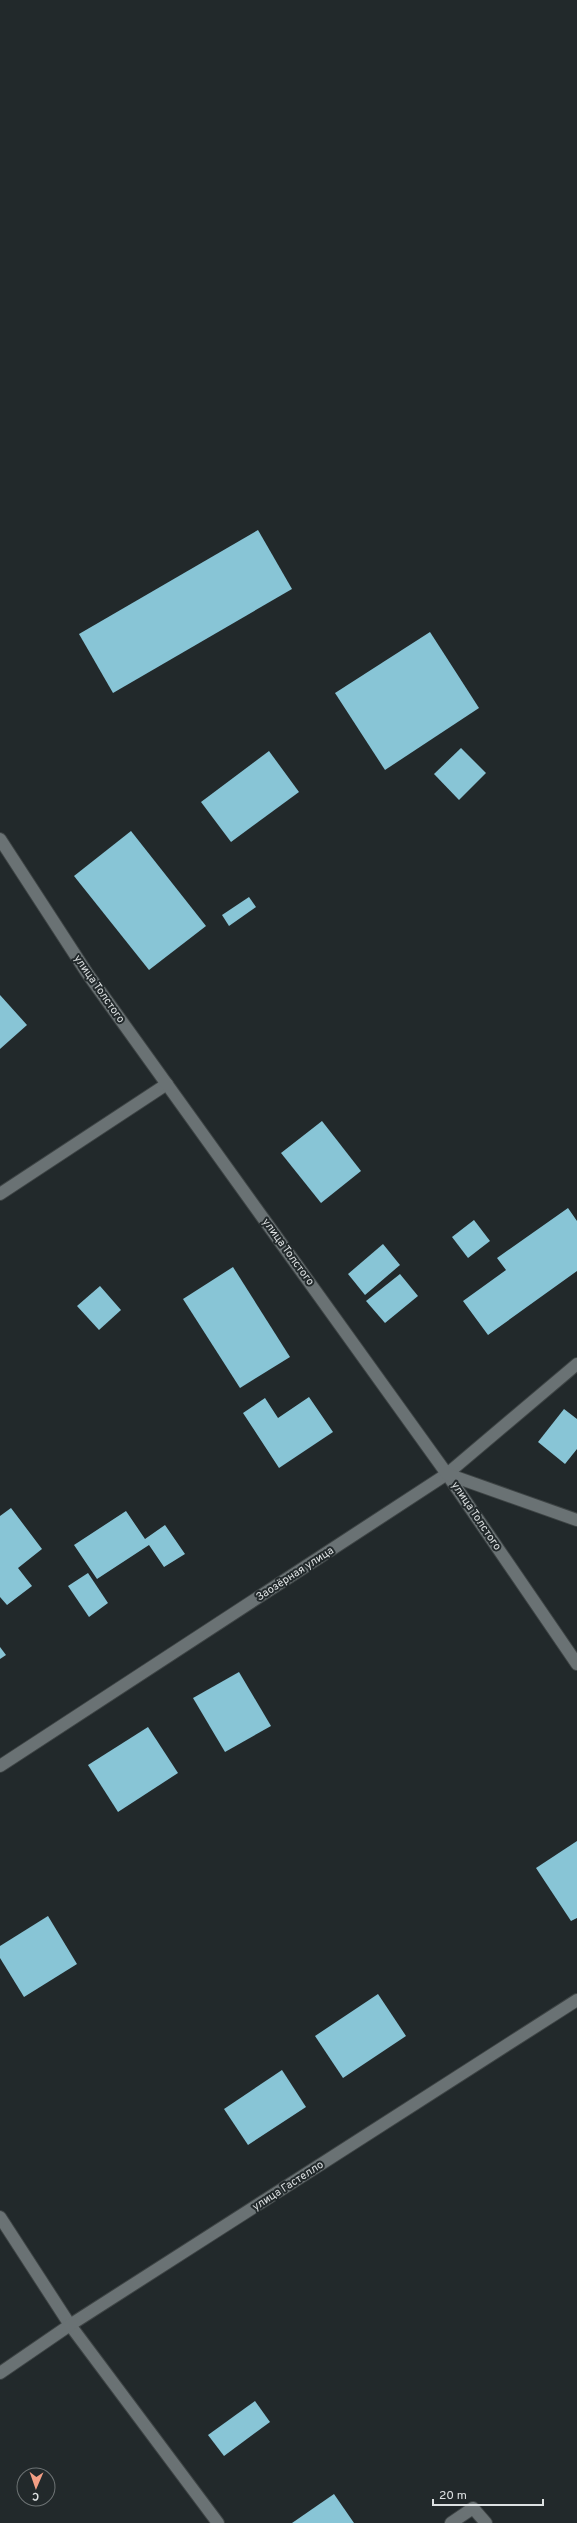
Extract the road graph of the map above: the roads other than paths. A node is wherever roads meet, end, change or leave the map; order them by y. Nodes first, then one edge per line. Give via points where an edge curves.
1 (0, 839) edge
2 (167, 1084) junction
3 (0, 1194) edge
4 (577, 1364) edge
5 (447, 1474) junction
6 (577, 1520) edge
7 (577, 1664) edge
8 (0, 1766) edge
9 (577, 2000) edge
10 (0, 2217) edge
11 (70, 2325) junction
12 (0, 2372) edge
13 (218, 2523) edge
14 (451, 2523) edge
15 (486, 2523) edge

1 - 2 street, улица Толстого via 87,973
2 - 3 street
2 - 5 street, улица Толстого
4 - 5 street, Заозёрная улица
5 - 6 street
5 - 7 street, улица Толстого
5 - 8 street, Заозёрная улица
9 - 11 street, улица Гастелло
10 - 11 street
11 - 12 street, улица Гастелло
11 - 13 street
14 - 15 street via 473,2508

